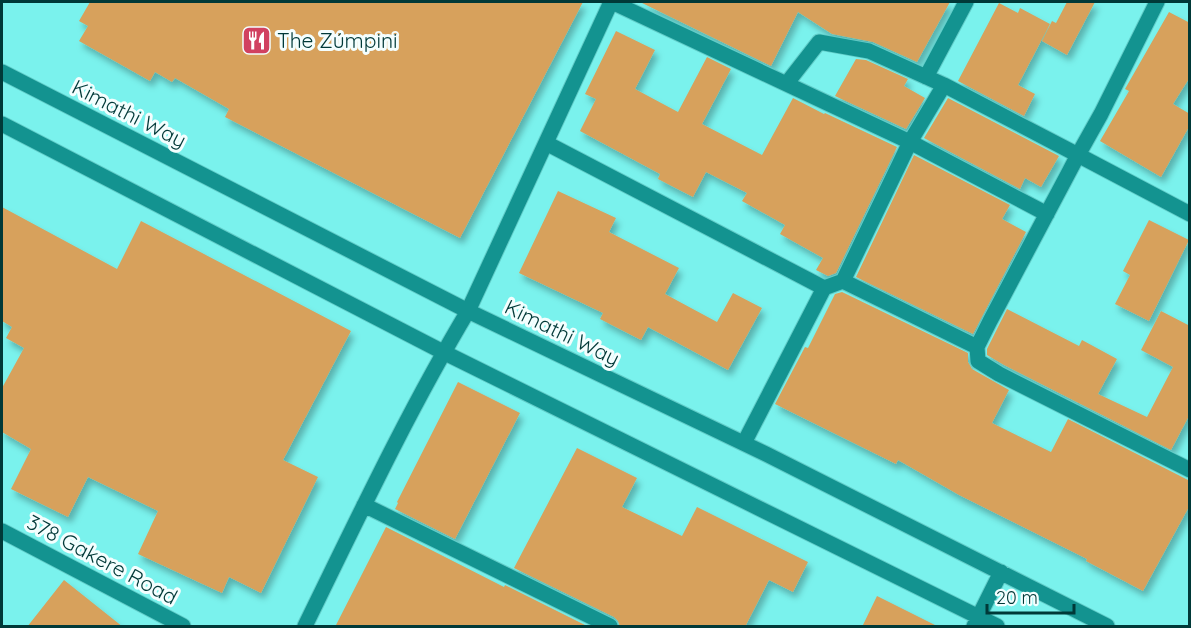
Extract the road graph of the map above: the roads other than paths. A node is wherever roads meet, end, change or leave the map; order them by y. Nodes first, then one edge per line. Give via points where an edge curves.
1 (612, 2) edge
2 (966, 2) edge
3 (1157, 2) edge
4 (2, 72) edge
5 (926, 76) junction
6 (787, 83) junction
7 (944, 85) junction
8 (2, 124) edge
9 (910, 142) junction
10 (546, 143) junction
11 (1078, 155) junction
12 (1047, 214) junction
13 (1190, 214) edge
14 (843, 281) junction
15 (824, 288) junction
16 (468, 311) junction
17 (977, 347) junction
18 (443, 352) junction
19 (744, 443) junction
20 (1190, 470) edge
21 (364, 505) junction
22 (2, 531) edge
23 (1001, 572) junction
24 (977, 622) edge
25 (183, 627) edge
26 (305, 627) edge
27 (610, 627) edge
28 (997, 627) edge
29 (1107, 627) edge

1 - 6 street
1 - 10 street
2 - 5 street
3 - 11 street
4 - 16 street, Kimathi Way
5 - 6 street via 869,51 819,42
5 - 7 street
6 - 9 street
7 - 9 street
7 - 11 street
8 - 18 street
9 - 12 street
9 - 14 street
10 - 15 street
10 - 16 street
11 - 12 street
11 - 13 street
12 - 17 street
14 - 15 street
14 - 17 street
15 - 19 street
16 - 18 street
16 - 19 street, Kimathi Way
17 - 20 street via 978,361 999,375
18 - 21 street
18 - 24 street
19 - 23 street, Kimathi Way
21 - 26 street
21 - 27 street
22 - 25 street, 378 Gakere Road
23 - 24 street
23 - 29 street, Kimathi Way
24 - 28 street

